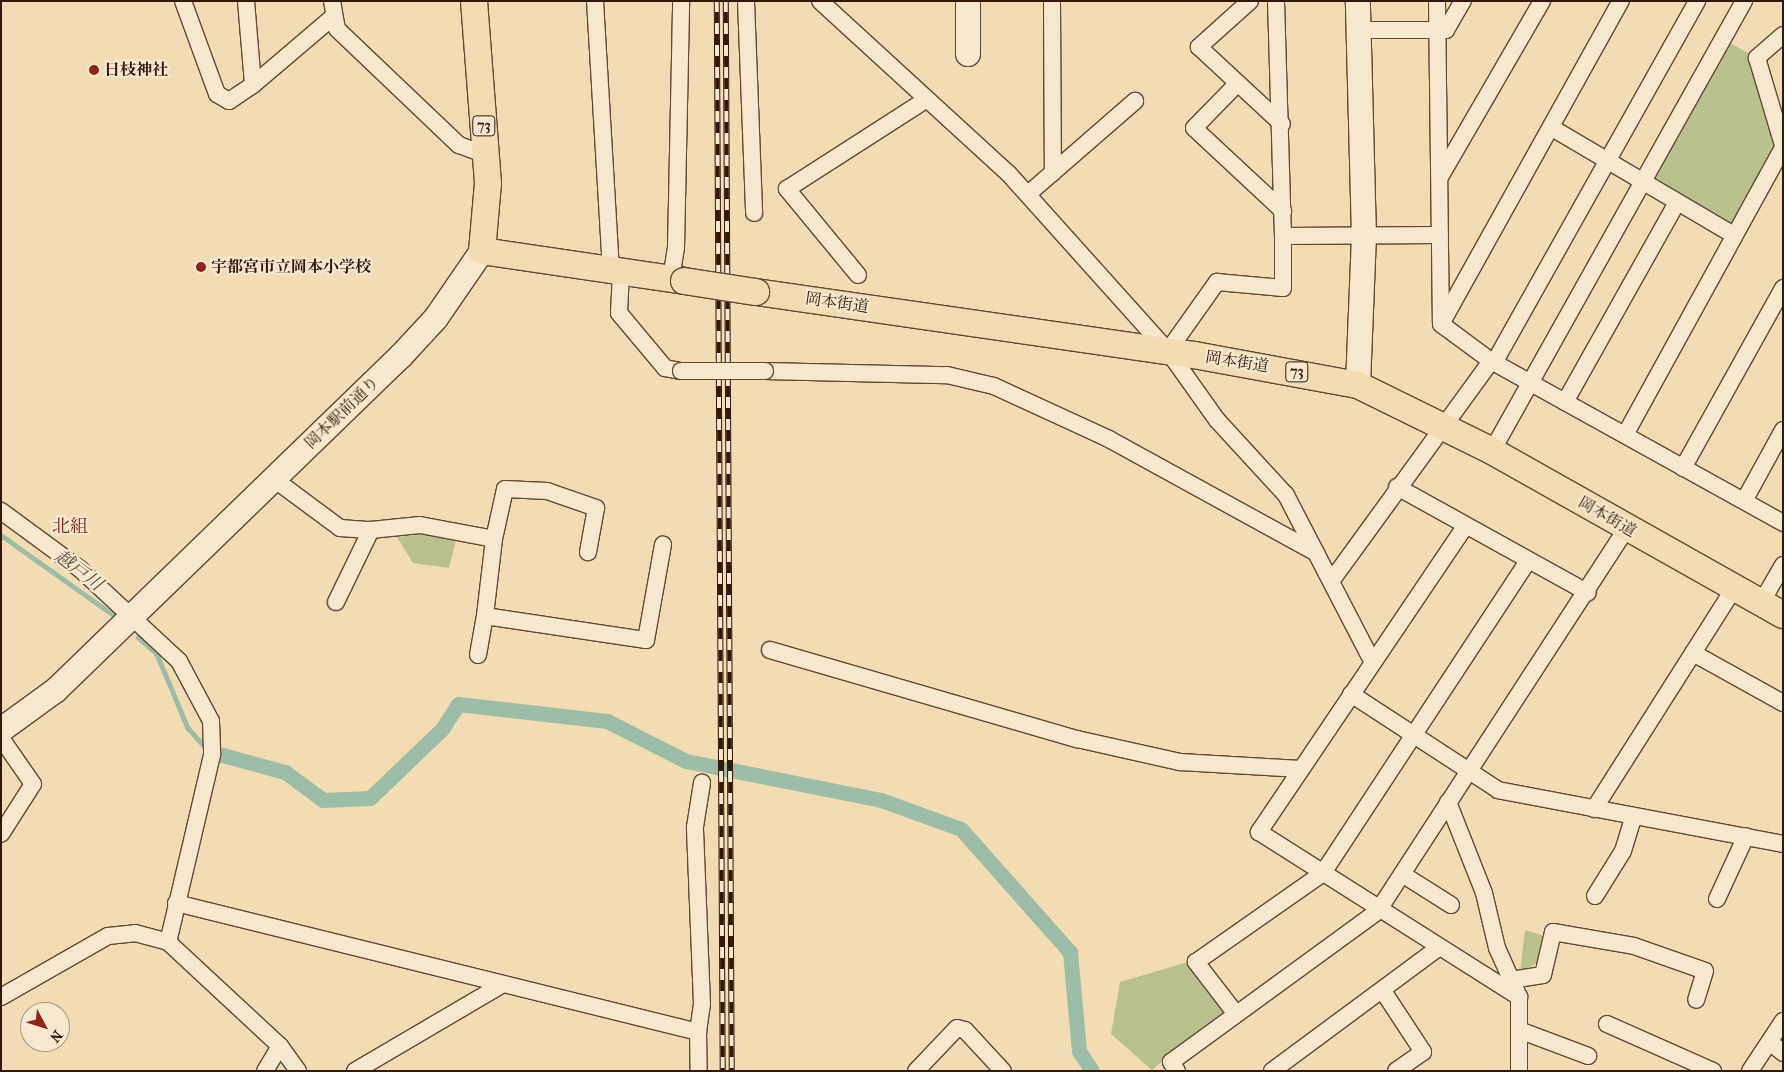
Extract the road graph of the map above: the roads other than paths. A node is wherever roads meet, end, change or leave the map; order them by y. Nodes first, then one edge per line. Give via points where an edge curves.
1 (183, 1) edge
2 (246, 1) edge
3 (474, 1) edge
4 (595, 1) edge
5 (681, 1) edge
6 (746, 1) edge
7 (820, 1) edge
8 (968, 1) edge
9 (1052, 1) edge
10 (1250, 1) edge
11 (1276, 1) edge
12 (1358, 1) edge
13 (1437, 1) edge
14 (1463, 1) edge
15 (1542, 1) edge
16 (1622, 1) edge
17 (1697, 1) edge
18 (1744, 1) edge
19 (333, 9) edge
20 (1358, 30) junction
21 (1437, 32) junction
22 (1783, 36) edge
23 (968, 54) dead end
24 (253, 85) junction
25 (1236, 85) junction
26 (927, 99) junction
27 (1136, 101) dead end
28 (1282, 124) junction
29 (1552, 128) junction
30 (1783, 147) edge
31 (486, 155) junction
32 (1607, 161) junction
33 (1053, 173) junction
34 (1440, 178) junction
35 (1643, 184) junction
36 (1028, 194) junction
37 (1676, 204) junction
38 (1283, 212) junction
39 (754, 213) dead end
40 (1440, 235) junction
41 (1734, 235) junction
42 (1283, 236) junction
43 (1364, 237) junction
44 (482, 251) junction
45 (616, 272) junction
46 (858, 275) dead end
47 (678, 280) junction
48 (1783, 288) edge
49 (1441, 324) junction
50 (1168, 351) junction
51 (1493, 362) junction
52 (1528, 382) junction
53 (1358, 385) junction
54 (1565, 402) junction
55 (1442, 424) junction
56 (1783, 430) edge
57 (1625, 435) junction
58 (1492, 451) junction
59 (1683, 468) junction
60 (274, 479) junction
61 (1397, 487) junction
62 (1744, 502) junction
63 (1, 511) edge
64 (1783, 523) edge
65 (1464, 528) junction
66 (1627, 528) junction
67 (371, 530) junction
68 (494, 539) junction
69 (663, 544) dead end
70 (588, 552) dead end
71 (1316, 553) junction
72 (1527, 562) junction
73 (1783, 565) edge
74 (1332, 580) junction
75 (1734, 588) junction
76 (1588, 593) junction
77 (336, 602) dead end
78 (1772, 609) edge
79 (485, 616) junction
80 (131, 617) junction
81 (770, 650) dead end
82 (1693, 653) junction
83 (478, 656) dead end
84 (1372, 661) junction
85 (1351, 694) junction
86 (1783, 703) edge
87 (1, 730) edge
88 (1414, 734) junction
89 (1, 738) edge
90 (1301, 770) junction
91 (1470, 770) junction
92 (702, 783) dead end
93 (1448, 802) junction
94 (1594, 809) junction
95 (1632, 818) junction
96 (1, 834) edge
97 (1746, 836) junction
98 (1783, 844) edge
99 (1323, 873) junction
100 (1402, 874) junction
101 (1595, 896) dead end
102 (1717, 899) dead end
103 (176, 903) junction
104 (1451, 905) dead end
105 (1378, 911) junction
106 (168, 942) junction
107 (1438, 948) junction
108 (1511, 980) junction
109 (503, 984) junction
110 (1383, 991) junction
111 (1, 997) edge
112 (1519, 997) junction
113 (1696, 1000) dead end
114 (1236, 1014) junction
115 (1783, 1021) edge
116 (1607, 1024) dead end
117 (1519, 1030) junction
118 (698, 1032) junction
119 (1770, 1042) junction
120 (280, 1046) junction
121 (1783, 1053) edge
122 (1588, 1056) dead end
123 (265, 1071) edge
124 (298, 1071) edge
125 (355, 1071) edge
126 (699, 1071) edge
127 (916, 1071) edge
128 (1003, 1071) edge
129 (1177, 1071) edge
130 (1272, 1071) edge
131 (1396, 1071) edge
132 (1519, 1071) edge
133 (1713, 1071) edge
134 (1750, 1071) edge

1 - 24 street via 217,94 229,101
2 - 24 street
3 - 31 main road, 岡本駅前通り / 73
4 - 45 street
5 - 47 street
6 - 39 street
7 - 26 street
8 - 23 street
9 - 33 street
10 - 25 street via 1199,48
11 - 28 street
12 - 20 street
13 - 21 street
14 - 21 street via 1446,30
15 - 34 street
16 - 29 street
17 - 32 street
18 - 35 street
19 - 24 street
19 - 31 street via 337,29 459,145
20 - 21 street
20 - 43 street
21 - 34 street
22 - 30 street via 1757,58
25 - 28 street
25 - 38 street via 1194,128
26 - 36 street
26 - 46 street via 787,189
27 - 33 street
28 - 38 street
29 - 32 street
29 - 49 street
30 - 41 street
31 - 44 main road, 岡本駅前通り / 73 via 489,213
32 - 35 street
32 - 51 street
33 - 36 street
34 - 40 street
35 - 37 street
35 - 52 street
36 - 50 street
37 - 41 street
37 - 54 street
38 - 42 street
40 - 43 street
40 - 49 street
41 - 57 street
42 - 43 street
42 - 50 street via 1283,288 1217,282
43 - 53 street
44 - 45 main road, 73
44 - 60 street, 岡本駅前通り via 436,318
45 - 47 main road, 73
45 - 71 street, bridge via 619,313 665,368 681,371 947,375 994,386 1109,439
47 - 50 main road, 岡本街道 / 73, bridge
48 - 59 street
49 - 51 street
50 - 53 main road, 岡本街道 / 73
50 - 71 street via 1217,420 1286,495
51 - 52 street
51 - 55 street
52 - 54 street
52 - 58 street
53 - 55 main road, 岡本街道 / 73
54 - 57 street
55 - 58 main road, 岡本街道 / 73
55 - 61 street
56 - 62 street
57 - 59 street
58 - 66 main road, 岡本街道 / 73
59 - 62 street
60 - 67 street via 340,528
60 - 80 street, 岡本駅前通り
61 - 65 street
61 - 74 street
62 - 64 street
63 - 80 street via 80,569
65 - 72 street
65 - 84 street
66 - 75 main road, 岡本街道 / 73
66 - 76 street
67 - 68 street via 420,525
67 - 77 street
68 - 70 street via 505,489 547,491 596,508
68 - 79 street
69 - 79 street via 646,640
71 - 74 street
72 - 76 street
72 - 88 street
73 - 78 street
74 - 84 street
75 - 78 main road, 岡本街道 / 73
75 - 82 street
76 - 91 street
79 - 83 street
80 - 87 street, 岡本駅前通り via 56,690
80 - 103 street via 179,661 211,721 212,755
81 - 90 street via 1086,741 1180,762
82 - 86 street
82 - 94 street
84 - 85 street
85 - 88 street
85 - 90 street
88 - 91 street
88 - 99 street
89 - 96 street via 33,784
90 - 99 street via 1259,832
91 - 93 street
91 - 94 street via 1498,790
92 - 118 street via 695,827 702,1004
93 - 100 street
93 - 108 street via 1484,893 1497,948
94 - 95 street
95 - 97 street
95 - 101 street via 1623,851
97 - 98 street
97 - 102 street
99 - 105 street
99 - 114 street via 1196,962
100 - 104 street
100 - 105 street
103 - 106 street
103 - 109 street
105 - 107 street
105 - 114 street
106 - 111 street via 135,933 108,936
106 - 120 street
107 - 110 street
107 - 112 street
108 - 112 street
108 - 113 street via 1543,975 1554,932 1634,946 1704,971
109 - 118 street
109 - 125 street
110 - 130 street
110 - 131 street via 1423,1052
112 - 117 street
114 - 129 street via 1171,1062
115 - 119 street
116 - 133 street
117 - 122 street
117 - 132 street
118 - 126 street
119 - 121 street
119 - 134 street
120 - 123 street
120 - 124 street
127 - 128 street via 957,1028 965,1030

